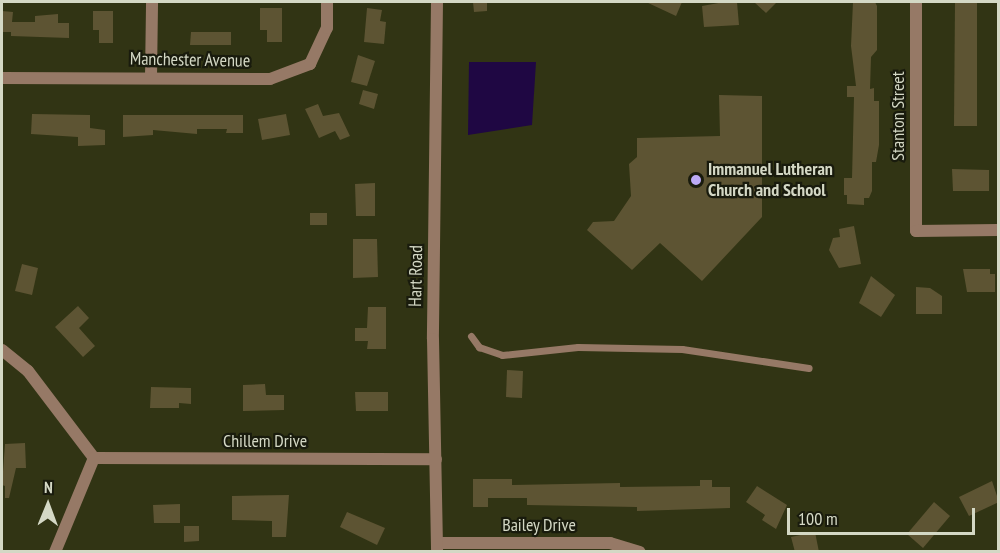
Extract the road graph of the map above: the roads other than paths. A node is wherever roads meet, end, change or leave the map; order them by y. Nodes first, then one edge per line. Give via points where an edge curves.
1 (152, 2) edge
2 (327, 2) edge
3 (437, 2) edge
4 (916, 2) edge
5 (151, 77) junction
6 (2, 78) edge
7 (999, 230) edge
8 (471, 336) dead end
9 (2, 350) edge
10 (810, 368) dead end
11 (94, 458) junction
12 (436, 459) junction
13 (438, 547) edge
14 (55, 552) edge
15 (640, 552) edge

1 - 5 street
2 - 5 street, Manchester Avenue via 327,28 310,64 270,78
3 - 12 street, Hart Road
4 - 7 street, Stanton Street via 916,231
5 - 6 street, Manchester Avenue
8 - 10 lane via 479,347 502,355 578,347 682,349
9 - 11 street via 27,370
11 - 12 street, Chillem Drive
11 - 14 street
12 - 13 street, Hart Road
13 - 15 street, Bailey Drive via 610,543

